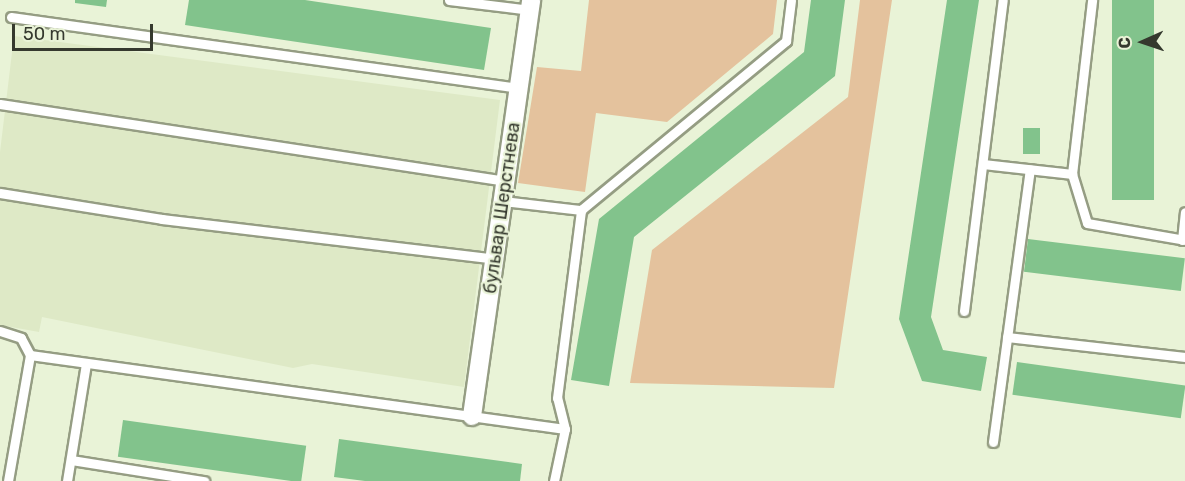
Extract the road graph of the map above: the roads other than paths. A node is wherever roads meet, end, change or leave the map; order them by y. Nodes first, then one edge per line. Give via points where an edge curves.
1 (449, 0) edge
2 (791, 0) edge
3 (1003, 0) edge
4 (1092, 0) edge
5 (531, 5) edge
6 (11, 17) dead end
7 (519, 88) junction
8 (0, 104) edge
9 (983, 164) junction
10 (1030, 170) junction
11 (1072, 174) junction
12 (506, 181) junction
13 (0, 193) edge
14 (503, 201) junction
15 (581, 210) junction
16 (1185, 212) edge
17 (1184, 240) edge
18 (495, 259) junction
19 (964, 311) dead end
20 (0, 331) edge
21 (1007, 337) junction
22 (30, 355) junction
23 (1185, 357) edge
24 (86, 364) junction
25 (472, 416) junction
26 (565, 429) junction
27 (993, 442) dead end
28 (71, 460) junction
29 (8, 481) edge
30 (67, 481) edge
31 (204, 481) edge
32 (554, 481) edge

1 - 5 lane
2 - 15 lane via 786,41
3 - 9 lane
4 - 11 lane
5 - 7 street, бульвар Шерстнева
6 - 7 lane
7 - 12 street, бульвар Шерстнева
8 - 12 lane
9 - 10 lane
9 - 19 lane
10 - 11 lane
10 - 21 lane
11 - 17 lane via 1087,223
12 - 14 street, бульвар Шерстнева
13 - 18 lane via 162,219
14 - 15 lane
14 - 18 street, бульвар Шерстнева
15 - 26 lane via 557,398
16 - 17 lane
18 - 25 street, бульвар Шерстнева
20 - 22 lane via 21,338
21 - 23 lane
21 - 27 lane
22 - 24 lane
22 - 29 lane
24 - 25 lane
24 - 28 lane
25 - 26 lane
26 - 32 lane
28 - 30 lane
28 - 31 lane

